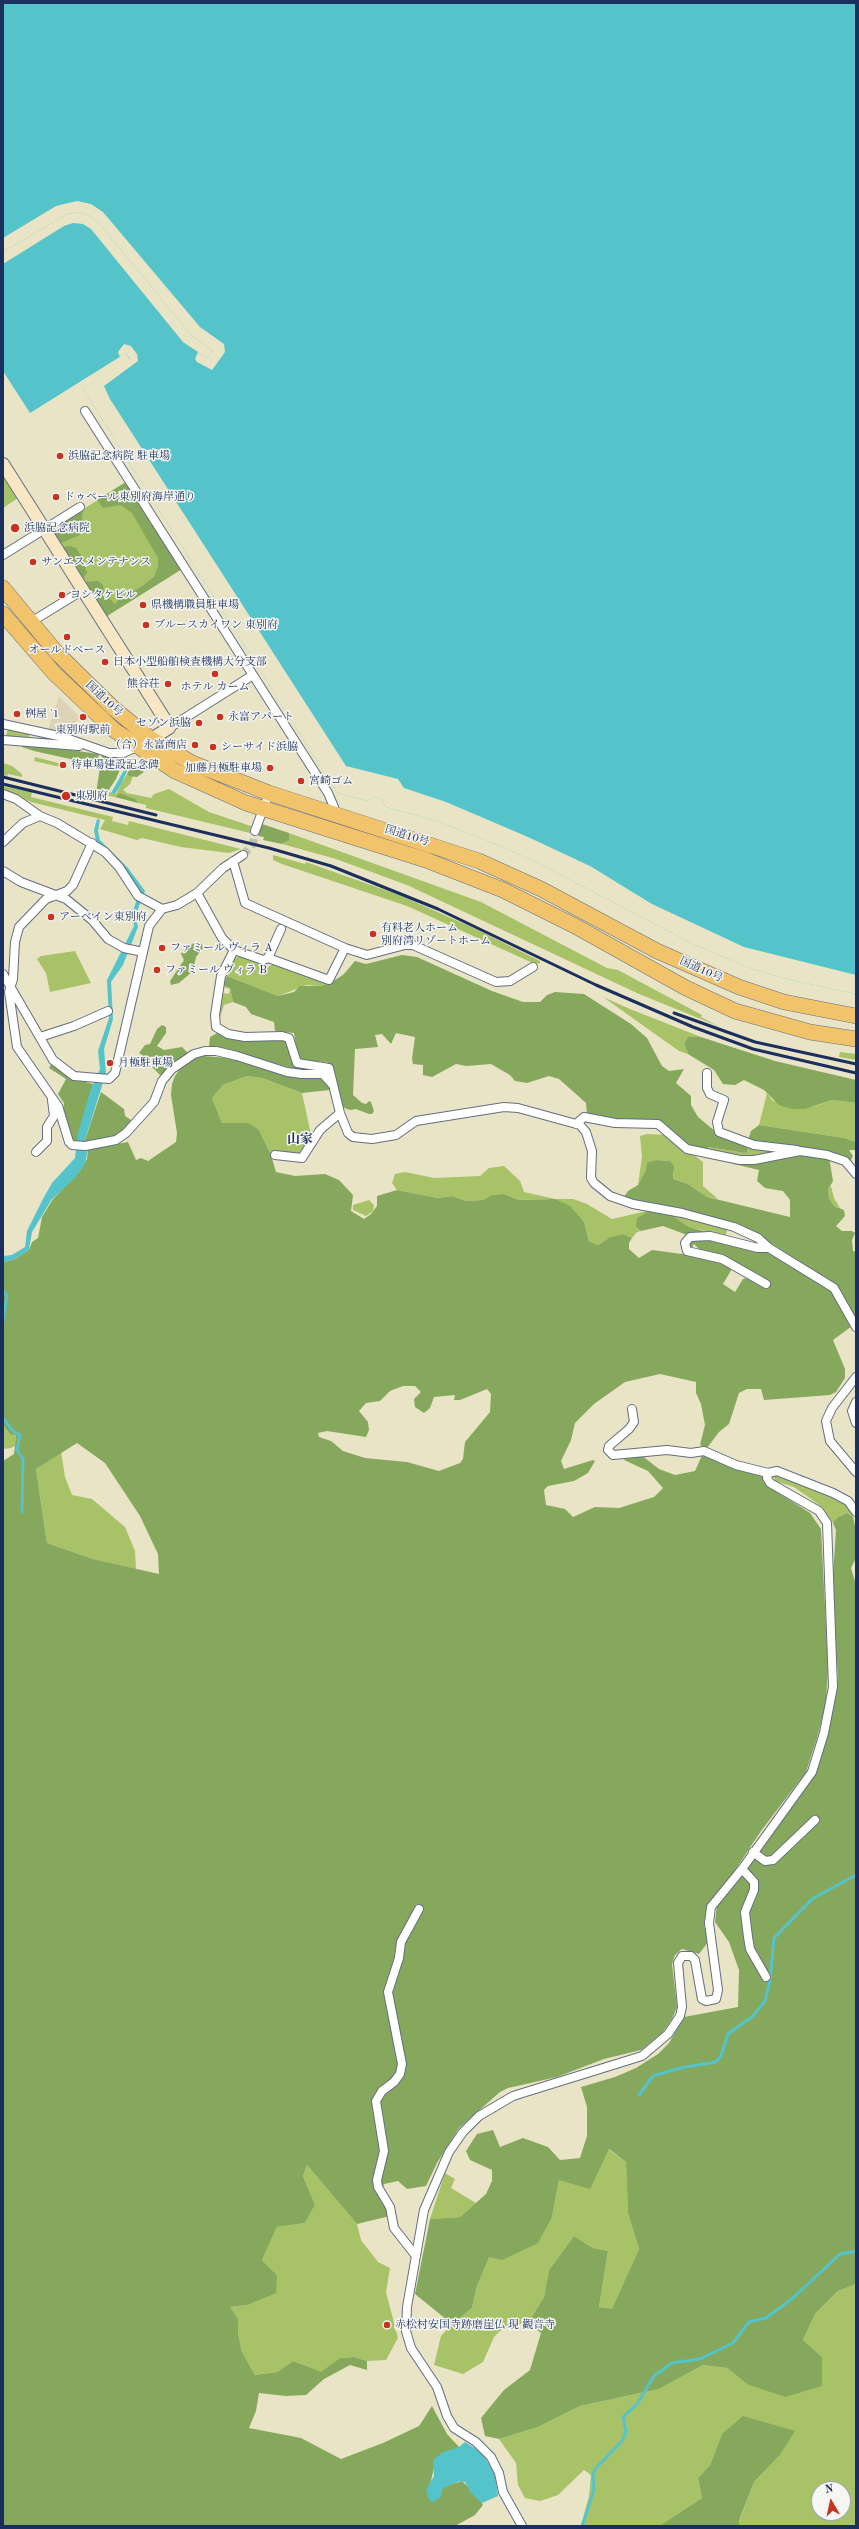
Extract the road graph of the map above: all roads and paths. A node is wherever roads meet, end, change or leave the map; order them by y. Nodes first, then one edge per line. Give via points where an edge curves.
1 (84, 410) dead end
2 (3, 464) edge
3 (80, 507) dead end
4 (44, 529) junction
5 (3, 555) edge
6 (3, 588) edge
7 (83, 590) junction
8 (3, 614) edge
9 (31, 622) junction
10 (253, 675) junction
11 (3, 724) edge
12 (169, 728) junction
13 (151, 739) junction
14 (3, 740) edge
15 (84, 746) junction
16 (137, 747) junction
17 (269, 793) junction
18 (3, 794) edge
19 (263, 808) junction
20 (333, 813) junction
21 (40, 816) junction
22 (255, 831) tunnel mouth
23 (3, 842) edge
24 (92, 844) junction
25 (243, 854) tunnel mouth
26 (233, 861) junction
27 (3, 871) edge
28 (198, 893) junction
29 (58, 895) junction
30 (162, 909) junction
31 (281, 929) dead end
32 (345, 948) junction
33 (234, 950) junction
34 (144, 952) junction
35 (268, 958) junction
36 (533, 967) dead end
37 (3, 974) edge
38 (11, 984) junction
39 (108, 1010) dead end
40 (856, 1016) edge
41 (40, 1037) junction
42 (856, 1039) edge
43 (707, 1073) dead end
44 (332, 1085) junction
45 (51, 1095) junction
46 (340, 1113) junction
47 (576, 1124) junction
48 (800, 1151) junction
49 (36, 1152) dead end
50 (275, 1155) dead end
51 (856, 1174) edge
52 (769, 1248) junction
53 (766, 1284) dead end
54 (856, 1327) edge
55 (856, 1377) edge
56 (856, 1402) edge
57 (632, 1409) dead end
58 (856, 1424) edge
59 (856, 1472) edge
60 (768, 1473) junction
61 (856, 1512) edge
62 (815, 1820) dead end
63 (753, 1852) junction
64 (742, 1870) junction
65 (419, 1909) dead end
66 (766, 1977) dead end
67 (416, 2256) junction
68 (522, 2526) edge

1 - 10 street
2 - 4 street
3 - 4 street
4 - 5 street
4 - 7 street
6 - 9 highway, 国道10号
7 - 9 street
7 - 12 street
8 - 16 highway, 国道10号 via 66,685 114,730
9 - 13 highway, 国道10号 via 98,695
10 - 12 street
10 - 20 street via 332,800
11 - 15 street via 63,737
12 - 13 street
13 - 16 street
13 - 17 highway, 国道10号 via 192,762
14 - 15 street
15 - 16 street via 116,754
16 - 19 highway, 国道10号 via 198,783
17 - 19 street
17 - 20 highway, 国道10号
18 - 21 street via 16,799
19 - 22 street
19 - 42 highway, 国道10号 via 426,860 503,890 735,1012 810,1032
20 - 40 highway, 国道10号 via 480,861 541,889 657,950 739,987 784,1002
21 - 23 street via 23,823
21 - 24 street
24 - 29 street via 73,885
24 - 30 street via 119,867 140,897
25 - 26 street
26 - 28 street
26 - 32 street via 245,904
27 - 29 street via 21,882
28 - 30 street via 177,905
28 - 33 street via 222,938
29 - 34 street via 92,920 108,940 127,949
29 - 38 street via 46,899 19,927 14,942 14,979
30 - 34 street via 149,926
31 - 35 street
32 - 35 street via 329,980
32 - 36 street via 367,955 413,945 496,982 510,981
33 - 35 street via 263,960
33 - 44 street via 221,976 215,1015 216,1027 228,1034 245,1038 289,1038 297,1063 327,1066
34 - 41 street via 112,1078 94,1080 74,1076 54,1060
37 - 38 street
38 - 41 street
38 - 45 street via 9,998 17,1046
39 - 41 street via 74,1026
43 - 48 street via 707,1088 710,1094 724,1100 717,1122 719,1132 754,1144
44 - 45 street via 323,1074 287,1072 237,1056 205,1051 194,1054 172,1069 162,1081 154,1102 125,1134 116,1140 81,1146 69,1142 61,1113
44 - 46 street
45 - 49 street via 54,1116 47,1127 47,1141
46 - 47 street via 348,1133 364,1138 396,1135 416,1121 504,1107 518,1108
46 - 50 street via 320,1130 302,1158
47 - 48 street via 584,1117 615,1123 658,1124 687,1149 740,1160 754,1160
47 - 52 street via 583,1128 590,1144 591,1178 610,1196 633,1204 682,1213 734,1227 758,1238
48 - 51 street via 845,1161
52 - 53 street via 758,1248 710,1236 690,1236 684,1243 687,1251 722,1259
52 - 54 street via 834,1288
55 - 59 street via 832,1408 826,1421 830,1441
56 - 58 street via 852,1411
57 - 60 street via 634,1422 609,1446 608,1450 613,1455 667,1450 691,1453 704,1451 736,1465
60 - 61 street via 783,1472 833,1493 848,1501
60 - 63 street via 767,1478 770,1482 819,1511 827,1523 833,1676 824,1733 812,1772
62 - 63 street via 773,1860 765,1862
63 - 64 street
64 - 66 street via 754,1882 754,1890 746,1912 750,1949
64 - 67 street via 715,1900 709,1914 718,1990 716,1999 702,1999 695,1960 691,1956 682,1956 678,1964 682,2007 680,2016 668,2034 652,2050 630,2061 513,2096 479,2116 449,2152 434,2183 424,2210
65 - 67 street via 401,1942 399,1958 388,1992 402,2064 400,2074 382,2091 376,2101 384,2151 377,2180 378,2187 390,2207 394,2228
67 - 68 street via 407,2307 406,2332 411,2348 437,2387 454,2428 476,2442 491,2457 499,2473 503,2492

